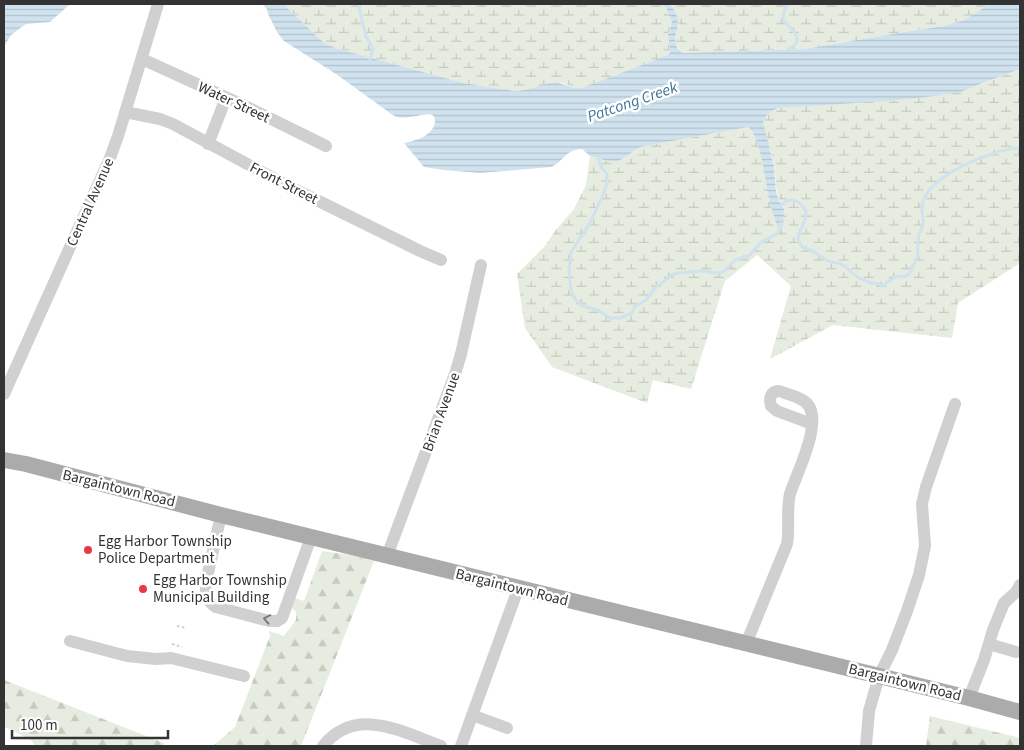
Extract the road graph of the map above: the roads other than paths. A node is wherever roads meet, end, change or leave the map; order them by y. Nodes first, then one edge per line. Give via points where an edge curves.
1 (158, 4) edge
2 (142, 59) junction
3 (226, 98) junction
4 (126, 112) junction
5 (208, 144) junction
6 (326, 146) dead end
7 (441, 260) dead end
8 (481, 265) dead end
9 (4, 394) edge
10 (955, 404) dead end
11 (812, 424) dead end
12 (4, 460) edge
13 (220, 515) junction
14 (311, 537) junction
15 (387, 556) junction
16 (1020, 585) edge
17 (518, 589) junction
18 (70, 641) dead end
19 (746, 644) junction
20 (988, 644) junction
21 (1016, 652) dead end
22 (244, 676) dead end
23 (879, 676) junction
24 (969, 698) junction
25 (1020, 712) edge
26 (472, 715) junction
27 (507, 728) dead end
28 (323, 746) edge
29 (441, 746) edge
30 (461, 746) edge
31 (866, 746) edge

1 - 2 street, Central Avenue
2 - 3 street, Water Street
2 - 4 street, Central Avenue
3 - 5 street
3 - 6 street, Water Street
4 - 5 street, Front Street via 164,120
4 - 9 street, Central Avenue via 105,169
5 - 7 street, Front Street
8 - 15 street, Brian Avenue via 456,372
10 - 23 street via 922,504 925,546 919,575 892,650
11 - 19 street via 790,495 788,544
12 - 13 main road, Bargaintown Road
13 - 14 main road, Bargaintown Road
14 -> 13 street via 282,618 269,620 216,607 207,598 206,582
14 - 15 main road, Bargaintown Road
15 - 17 main road, Bargaintown Road
16 - 20 street via 1004,603
17 - 19 main road, Bargaintown Road
17 - 26 street
18 - 22 street via 127,656 171,658
19 - 23 main road, Bargaintown Road
20 - 21 street
20 - 24 street
23 - 24 main road, Bargaintown Road
23 - 31 street via 869,711
24 - 25 main road, Bargaintown Road
26 - 27 street
26 - 30 street
28 - 29 street via 338,732 366,724 382,725

